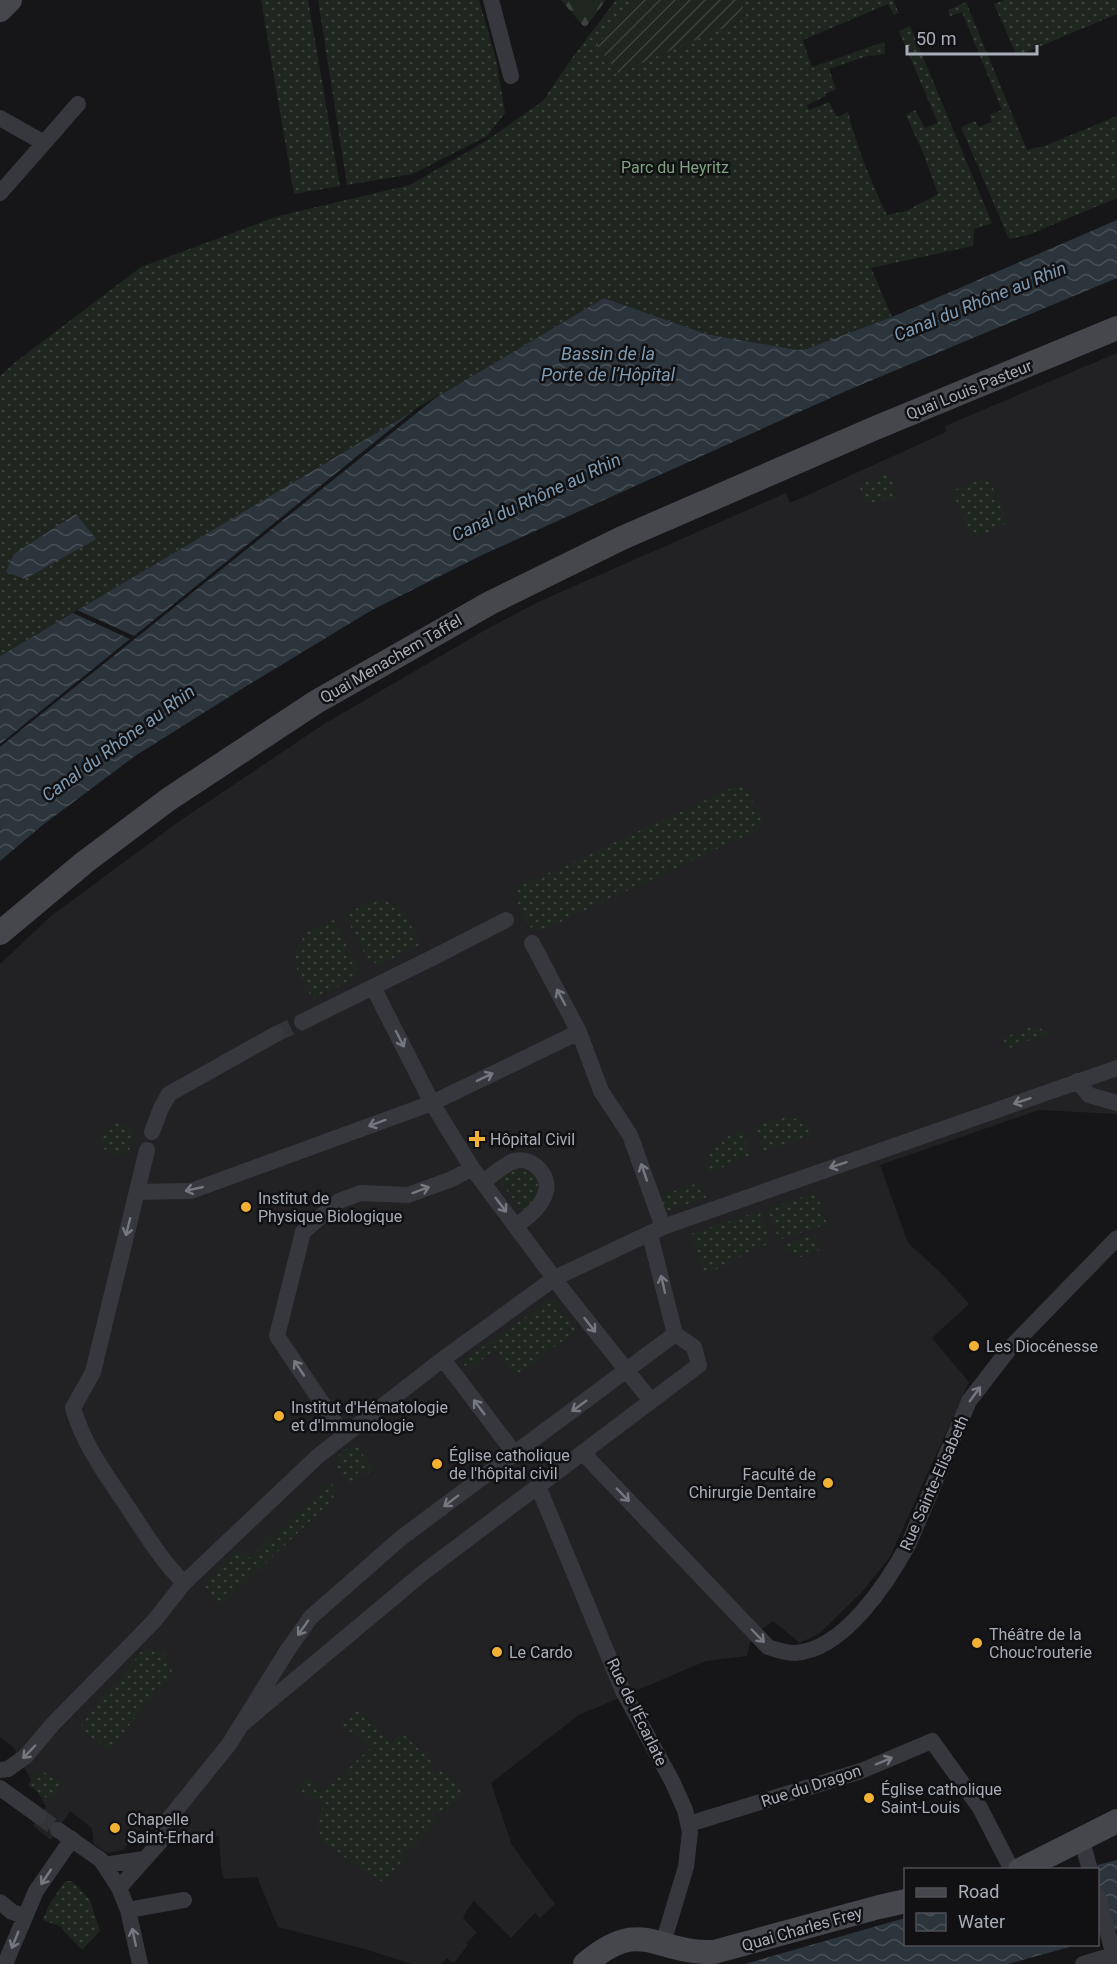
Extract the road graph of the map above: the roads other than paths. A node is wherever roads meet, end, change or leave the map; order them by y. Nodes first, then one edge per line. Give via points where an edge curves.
1 (10, 0) edge
2 (491, 0) edge
3 (0, 10) edge
4 (511, 76) dead end
5 (78, 104) dead end
6 (0, 118) edge
7 (44, 143) junction
8 (0, 193) edge
9 (1117, 328) edge
10 (822, 453) joint
11 (506, 920) dead end
12 (0, 933) edge
13 (532, 943) dead end
14 (373, 987) junction
15 (302, 1022) tunnel mouth
16 (579, 1032) junction
17 (276, 1034) tunnel mouth
18 (1117, 1068) edge
19 (1077, 1082) junction
20 (432, 1103) junction
21 (1117, 1103) edge
22 (152, 1132) dead end
23 (147, 1150) dead end
24 (472, 1168) junction
25 (483, 1182) junction
26 (137, 1192) junction
27 (516, 1226) junction
28 (657, 1231) junction
29 (1117, 1238) edge
30 (555, 1278) junction
31 (675, 1334) junction
32 (443, 1359) junction
33 (626, 1371) junction
34 (651, 1401) junction
35 (344, 1434) junction
36 (583, 1453) junction
37 (514, 1454) junction
38 (538, 1486) junction
39 (184, 1583) junction
40 (241, 1725) junction
41 (0, 1770) edge
42 (0, 1788) edge
43 (39, 1816) tunnel mouth
44 (1117, 1821) edge
45 (689, 1824) junction
46 (1087, 1856) edge
47 (144, 1859) junction
48 (104, 1865) junction
49 (1011, 1868) edge
50 (1025, 1868) edge
51 (118, 1888) junction
52 (184, 1900) dead end
53 (1099, 1900) edge
54 (904, 1901) edge
55 (0, 1902) edge
56 (128, 1910) junction
57 (24, 1916) junction
58 (663, 1943) junction
59 (1114, 1955) edge
60 (5, 1964) edge
61 (140, 1964) edge
62 (585, 1964) edge
63 (1083, 1964) edge

1 - 3 main road
2 - 4 street
5 - 7 street
6 - 7 street
7 - 8 street
9 - 10 main road, Quai Louis Pasteur
10 - 12 main road, Quai Menachem Taffel via 612,543 490,603 382,663 169,799
11 - 14 street
16 -> 13 street
14 - 15 street
14 -> 20 street
20 -> 16 street
28 -> 16 street via 630,1135 601,1090
17 - 22 street via 169,1094
18 - 19 street
19 - 21 street via 1089,1095
19 -> 28 street
20 - 24 street
20 -> 26 street via 191,1191
23 - 26 street
24 - 25 street
35 -> 24 street via 277,1336 303,1232 339,1201 361,1193 408,1195
25 -> 27 street
25 - 27 street via 514,1161 532,1163 541,1170 546,1186 542,1201 532,1215
26 -> 39 street via 93,1372 73,1408 91,1453 167,1566
27 - 30 street
28 - 30 street
31 -> 28 street
36 -> 29 street, Rue Sainte-Elisabeth via 768,1647 796,1653 808,1650 830,1640 867,1606 909,1544 969,1401 1010,1348
30 - 32 street
30 -> 33 street
31 - 33 street
31 - 34 street via 693,1347 699,1365
32 - 35 street
37 -> 32 street
33 - 34 street
33 -> 37 street
34 - 36 street
35 - 39 street
36 - 38 street
37 -> 40 street via 392,1546 311,1617
38 - 40 street via 424,1572
38 - 45 street, Rue de l'Écarlate via 623,1691 672,1781
39 -> 41 street via 154,1621 26,1756
40 - 47 street
42 - 43 street
44 - 46 main road
45 -> 49 street, Rue du Dragon via 861,1771 932,1741 980,1808
45 - 58 street, Rue de l'Écarlate via 686,1867
46 - 50 main road
47 - 48 street
47 - 51 street
48 - 51 street
48 -> 57 street via 65,1835
51 - 56 street
52 - 56 street
53 - 59 street
54 - 58 main road, Quai Charles Frey via 714,1952 700,1953
55 - 57 street
61 -> 56 street
57 -> 60 street
58 - 62 main road, Quai Charles Frey via 625,1940
59 - 63 street

